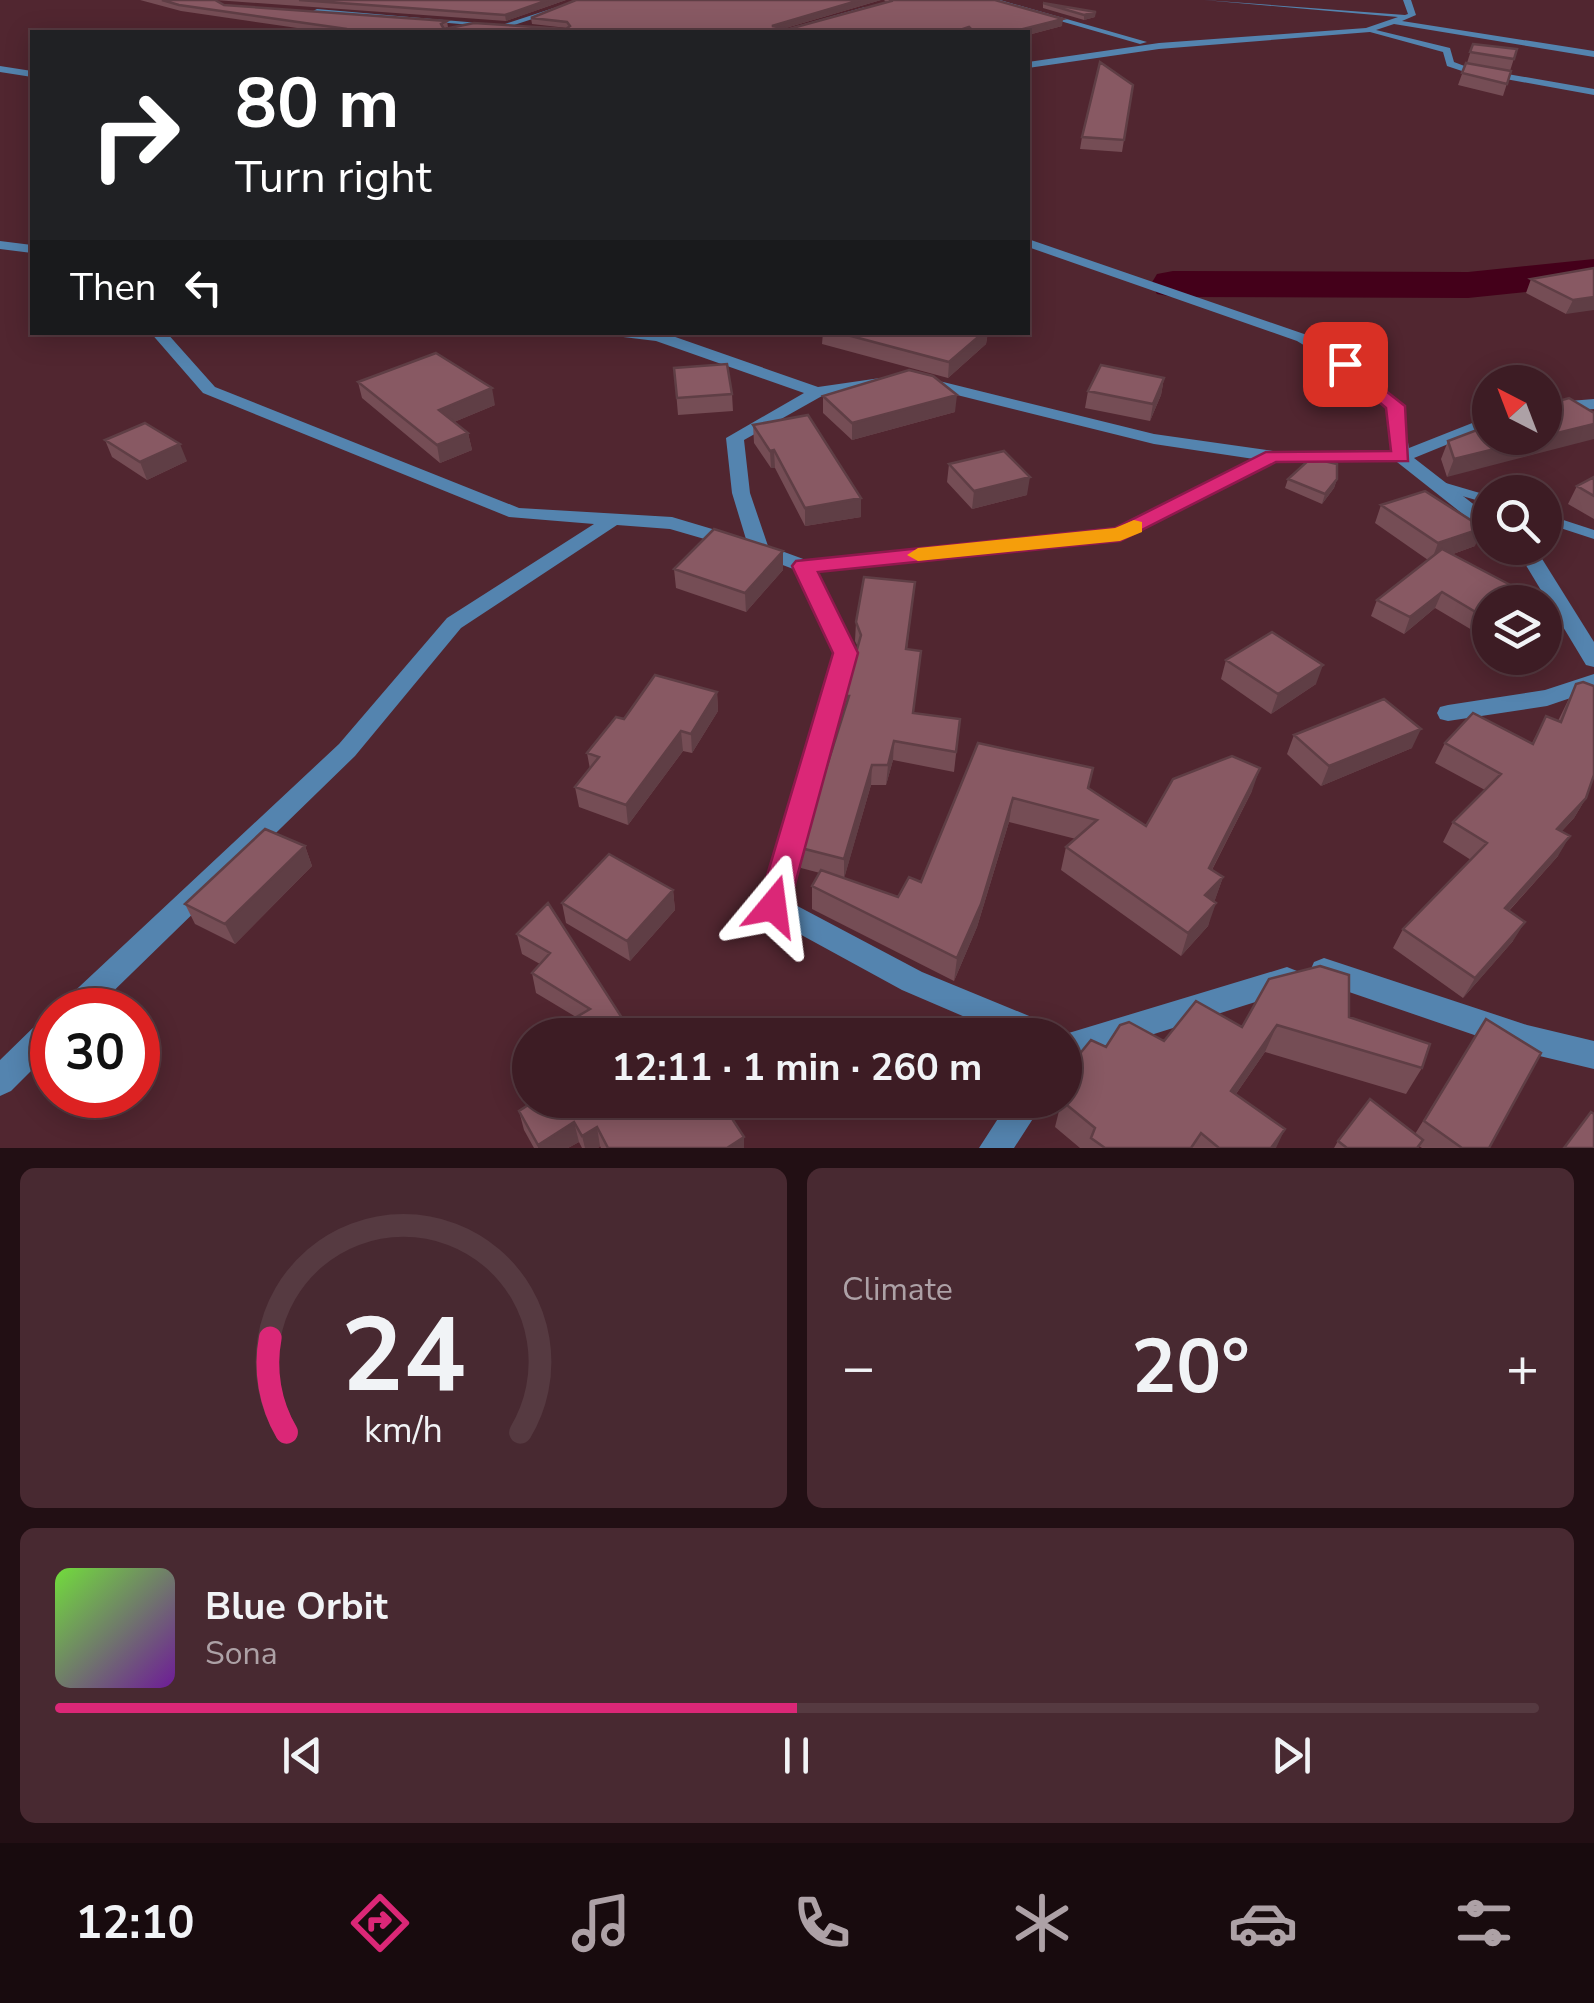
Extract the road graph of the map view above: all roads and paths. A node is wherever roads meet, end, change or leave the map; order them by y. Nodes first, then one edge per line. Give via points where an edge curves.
1 (586, 0) edge
2 (991, 0) edge
3 (1208, 0) edge
4 (1406, 0) edge
5 (884, 5) edge
6 (300, 10) edge
7 (1412, 15) junction
8 (1398, 23) junction
9 (476, 24) junction
10 (505, 26) junction
11 (455, 30) edge
12 (544, 30) edge
13 (788, 30) edge
14 (1367, 30) junction
15 (1159, 46) junction
16 (1594, 54) edge
17 (1030, 65) edge
18 (0, 69) edge
19 (30, 74) edge
20 (1594, 92) edge
21 (0, 244) edge
22 (1030, 244) edge
23 (30, 249) edge
24 (160, 335) edge
25 (650, 335) edge
26 (817, 392) junction
27 (1594, 404) edge
28 (1562, 407) edge
29 (1472, 428) edge
30 (1273, 456) junction
31 (1401, 457) junction
32 (1435, 484) junction
33 (1472, 495) edge
34 (1472, 512) edge
35 (614, 519) junction
36 (1562, 524) edge
37 (1594, 535) edge
38 (759, 549) junction
39 (1536, 565) edge
40 (804, 566) junction
41 (1594, 660) edge
42 (1594, 682) edge
43 (1448, 713) dead end
44 (97, 988) edge
45 (1000, 1018) edge
46 (1082, 1041) edge
47 (30, 1052) edge
48 (1594, 1055) edge
49 (0, 1082) edge
50 (1016, 1118) edge
51 (995, 1148) edge

1 - 10 street
2 - 15 street
3 - 7 street
4 - 7 street
5 - 13 street
6 - 9 street
7 - 8 street
8 - 14 street
8 - 16 street
9 - 10 street
9 - 11 lane
10 - 12 street
14 - 15 street
14 - 20 street via 1447,50 1450,64 1465,69
15 - 17 street
18 - 19 street
21 - 23 street
22 - 31 street via 1302,338 1396,406
24 - 35 street via 208,390 516,513
25 - 26 street
26 - 30 street via 901,376 1154,439
26 - 38 street via 735,438 740,494
27 - 28 street
29 - 31 street
30 - 31 street
30 - 40 street via 1120,534
31 - 32 street
32 - 33 lane
32 - 34 street
35 - 38 street via 672,523
35 - 44 street via 454,623 347,750
36 - 37 lane
38 - 40 street
39 - 41 street
40 - 45 street via 846,653 773,906 912,981
42 - 43 street via 1547,698
46 - 48 street via 1321,970
47 - 49 street
50 - 51 street

